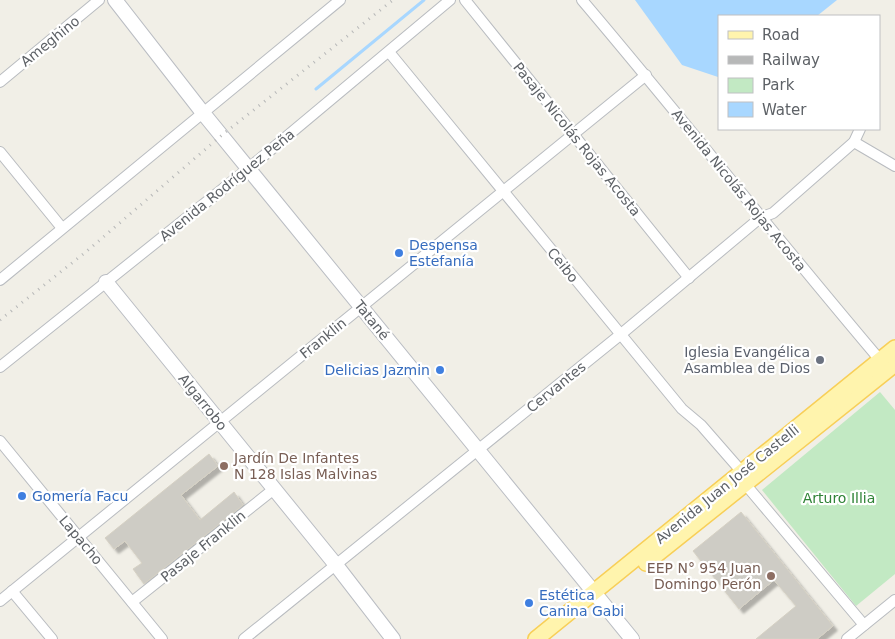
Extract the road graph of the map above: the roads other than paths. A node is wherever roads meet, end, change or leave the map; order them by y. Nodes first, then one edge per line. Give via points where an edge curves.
1 (99, 0) edge
2 (115, 0) edge
3 (340, 0) edge
4 (450, 0) edge
5 (465, 0) edge
6 (582, 0) edge
7 (389, 52) junction
8 (646, 75) junction
9 (0, 82) edge
10 (203, 113) junction
11 (860, 130) edge
12 (575, 135) junction
13 (854, 142) junction
14 (0, 152) edge
15 (895, 166) edge
16 (249, 168) junction
17 (503, 192) junction
18 (760, 218) junction
19 (62, 228) junction
20 (689, 278) junction
21 (0, 280) edge
22 (106, 282) junction
23 (361, 307) junction
24 (620, 335) junction
25 (895, 348) edge
26 (0, 367) edge
27 (889, 368) edge
28 (219, 423) junction
29 (0, 442) edge
30 (478, 449) junction
31 (744, 478) junction
32 (274, 489) junction
33 (78, 538) junction
34 (336, 565) junction
35 (12, 591) junction
36 (597, 596) junction
37 (895, 600) edge
38 (0, 602) edge
39 (132, 602) junction
40 (864, 625) junction
41 (390, 638) edge
42 (52, 639) edge
43 (162, 639) edge
44 (244, 639) edge
45 (536, 639) edge
46 (553, 639) edge
47 (632, 639) edge
48 (847, 639) edge

1 - 9 street, Ameghino
2 - 10 street, Tatané
3 - 10 street
4 - 7 street, Avenida Rodríguez Peña
5 - 12 street, Pasaje Nicolás Rojas Acosta
6 - 8 street, Avenida Nicolás Rojas Acosta
7 - 16 street, Avenida Rodríguez Peña
7 - 17 street, Ceibo
8 - 12 street, Franklin
8 - 18 street, Avenida Nicolás Rojas Acosta
10 - 16 street, Tatané
10 - 19 street
11 - 13 street, Cervantes
12 - 17 street, Franklin
12 - 20 street, Pasaje Nicolás Rojas Acosta
13 - 15 street
13 - 18 street, Cervantes via 773,213
14 - 19 street
16 - 22 street, Avenida Rodríguez Peña
16 - 23 street, Tatané
17 - 23 street, Franklin
17 - 24 street, Ceibo
18 - 20 street, Cervantes
18 - 27 street, Avenida Nicolás Rojas Acosta
19 - 21 street
20 - 24 street, Cervantes
22 - 26 street, Avenida Rodríguez Peña
22 - 28 street, Algarrobo
23 - 28 street, Franklin
23 - 30 street, Tatané
24 - 30 street, Cervantes
24 - 31 street, Ceibo
25 - 27 main road, Avenida Juan José Castelli
27 - 31 main road, Avenida Juan José Castelli
28 - 32 street, Algarrobo
28 - 33 street, Franklin
29 - 33 street, Lapacho
30 - 34 street, Cervantes
30 - 36 street, Tatané
31 - 36 main road, Avenida Juan José Castelli
31 - 40 street, Ceibo
32 - 34 street, Algarrobo
32 - 39 street, Pasaje Franklin
33 - 35 street, Franklin
33 - 39 street, Lapacho
34 - 41 street, Algarrobo
34 - 44 street, Cervantes
35 - 38 street, Franklin
35 - 42 street
36 - 45 main road, Avenida Juan José Castelli
36 - 46 main road, Avenida Juan José Castelli
36 - 47 street, Tatané
37 - 40 street
39 - 43 street, Lapacho
40 - 48 street

